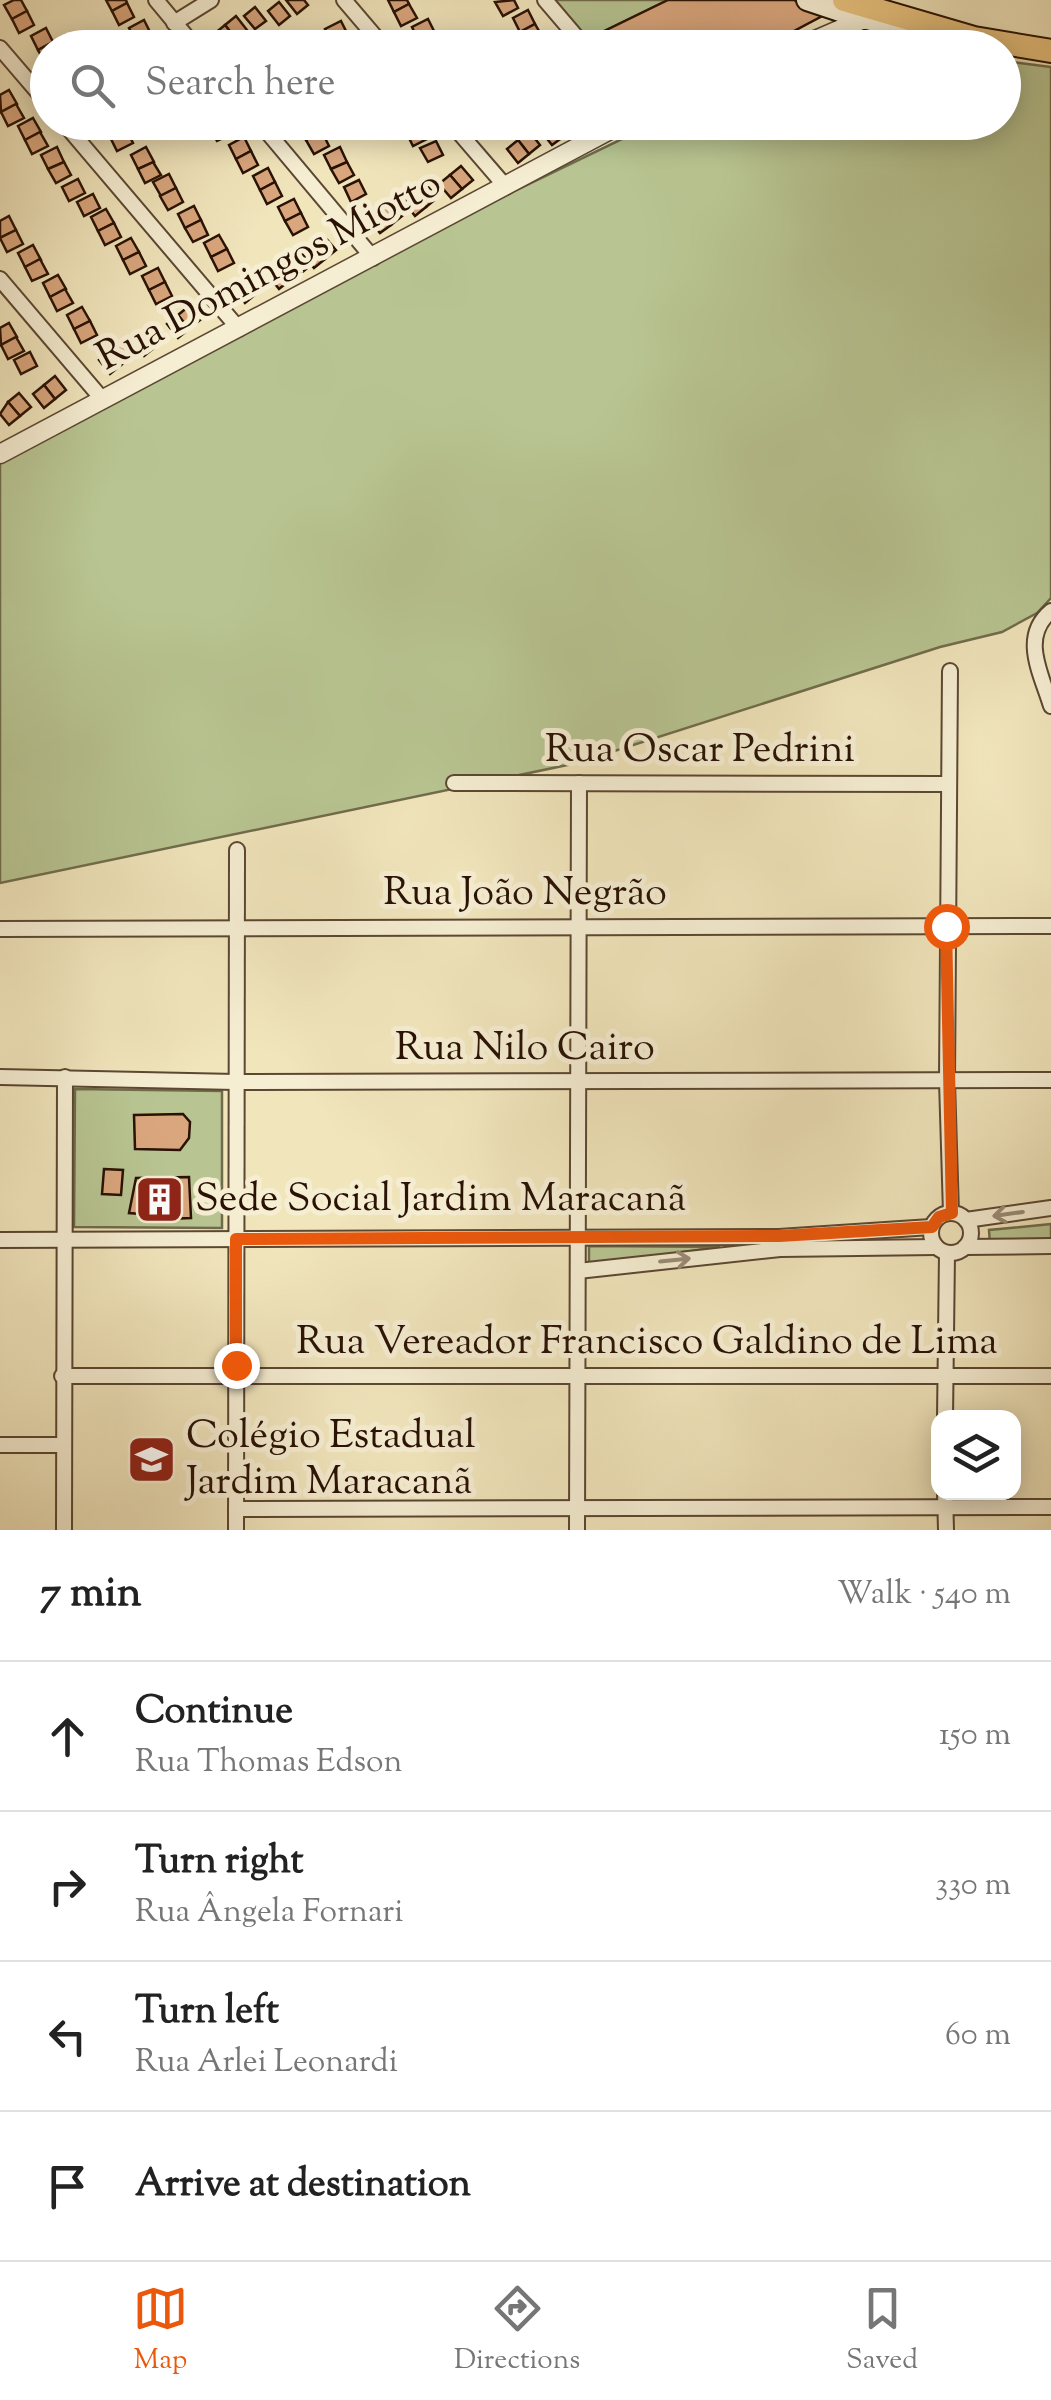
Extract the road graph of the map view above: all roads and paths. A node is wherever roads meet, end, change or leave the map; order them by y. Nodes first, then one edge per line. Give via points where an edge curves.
1 (156, 0) edge
2 (211, 0) edge
3 (344, 0) edge
4 (545, 0) edge
5 (807, 0) edge
6 (844, 0) edge
7 (891, 0) edge
8 (864, 19) junction
9 (174, 23) junction
10 (180, 30) edge
11 (370, 30) edge
12 (571, 30) edge
13 (839, 30) edge
14 (914, 30) edge
15 (933, 30) edge
16 (1010, 30) edge
17 (1021, 32) edge
18 (1051, 37) edge
19 (0, 48) edge
20 (1021, 48) edge
21 (1051, 51) edge
22 (1021, 56) edge
23 (1051, 60) edge
24 (30, 83) edge
25 (78, 140) edge
26 (274, 140) edge
27 (466, 140) edge
28 (592, 140) edge
29 (506, 187) junction
30 (373, 258) junction
31 (0, 279) edge
32 (239, 329) junction
33 (103, 400) junction
34 (0, 454) edge
35 (1051, 611) edge
36 (950, 672) dead end
37 (1051, 706) edge
38 (454, 783) dead end
39 (579, 783) junction
40 (946, 784) junction
41 (236, 850) dead end
42 (578, 925) junction
43 (946, 926) junction
44 (1051, 926) edge
45 (236, 928) junction
46 (0, 929) edge
47 (0, 1077) edge
48 (65, 1077) junction
49 (946, 1080) junction
50 (1051, 1080) edge
51 (581, 1081) junction
52 (236, 1082) junction
53 (1051, 1208) edge
54 (959, 1216) junction
55 (932, 1227) junction
56 (580, 1236) junction
57 (236, 1239) junction
58 (0, 1240) edge
59 (64, 1240) junction
60 (779, 1243) junction
61 (966, 1246) junction
62 (1051, 1246) edge
63 (942, 1250) junction
64 (578, 1271) junction
65 (62, 1376) junction
66 (236, 1376) junction
67 (578, 1376) junction
68 (945, 1376) junction
69 (1051, 1376) edge
70 (945, 1410) edge
71 (64, 1444) junction
72 (0, 1445) edge
73 (946, 1500) edge
74 (1051, 1507) edge
75 (577, 1508) junction
76 (236, 1509) junction
77 (64, 1530) edge
78 (236, 1530) edge
79 (577, 1530) edge
80 (946, 1530) edge

1 - 9 street
2 - 9 street
3 - 11 street
4 - 12 street
5 - 8 main road
6 - 15 main road
7 - 16 main road
8 - 13 street
8 - 14 main road
9 - 10 street
17 - 18 main road
19 - 24 street
20 - 21 main road
22 - 23 street
25 - 32 street
26 - 30 street
27 - 29 street
28 - 29 street, Rua Domingos Miotto
29 - 30 street, Rua Domingos Miotto
30 - 32 street, Rua Domingos Miotto
31 - 33 street
32 - 33 street, Rua Domingos Miotto
33 - 34 street, Rua Domingos Miotto
35 - 37 street via 1032,646
36 - 40 street
38 - 39 street, Rua Oscar Pedrini
39 - 40 street, Rua Oscar Pedrini
39 - 42 street
40 - 43 street
41 - 45 street
42 - 43 street, Rua João Negrão
42 - 45 street, Rua João Negrão
42 - 51 street
43 - 44 street, Rua João Negrão
43 - 49 street
45 - 46 street, Rua João Negrão
45 - 52 street
47 - 48 street, Rua Nilo Cairo
48 - 52 street, Rua Nilo Cairo
48 - 59 street
49 - 50 street, Rua Nilo Cairo
49 - 51 street, Rua Nilo Cairo
49 - 54 street
51 - 52 street, Rua Nilo Cairo
51 - 56 street
52 - 57 street
53 -> 54 street
54 - 55 street via 939,1217
54 - 61 street via 970,1236
55 - 60 street
55 - 63 street
56 - 57 street
56 - 60 street
56 - 64 street
57 - 59 street
57 - 66 street
58 - 59 street
59 - 65 street
60 - 63 street
64 -> 60 street
61 - 62 street
61 - 63 street
63 - 68 street
64 - 67 street
65 - 66 street, Rua Vereador Francisco Galdino de Lima
65 - 71 street
66 - 67 street, Rua Vereador Francisco Galdino de Lima
66 - 76 street
67 - 68 street, Rua Vereador Francisco Galdino de Lima
67 - 75 street
68 - 69 street, Rua Vereador Francisco Galdino de Lima
68 - 70 street
71 - 72 street
71 - 77 street
73 - 74 street
73 - 75 street
73 - 80 street
75 - 76 street
75 - 79 street
76 - 78 street

